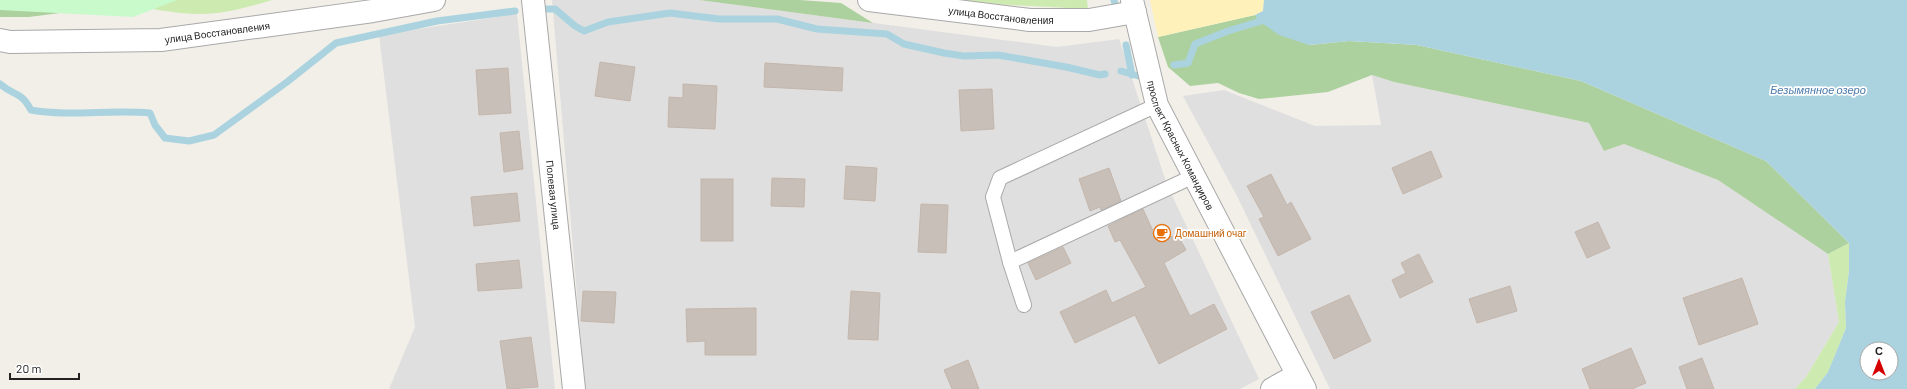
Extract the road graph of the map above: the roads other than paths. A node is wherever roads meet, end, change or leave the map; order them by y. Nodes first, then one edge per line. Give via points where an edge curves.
1 (434, 0) edge
2 (533, 0) edge
3 (868, 0) edge
4 (1133, 6) edge
5 (0, 40) edge
6 (1157, 105) junction
7 (1194, 176) junction
8 (1010, 262) junction
9 (1024, 305) dead end
10 (1301, 382) edge
11 (574, 389) edge
12 (1272, 389) edge

1 - 5 street, улица Восстановления via 373,11 161,40
2 - 11 street, Полевая улица
3 - 4 street, улица Восстановления via 1030,20 1089,20
4 - 6 street, проспект Красных Командиров
6 - 7 street, проспект Красных Командиров
6 - 8 lane via 1000,178 993,197
7 - 8 lane
7 - 10 street, проспект Красных Командиров
8 - 9 lane
10 - 12 street

